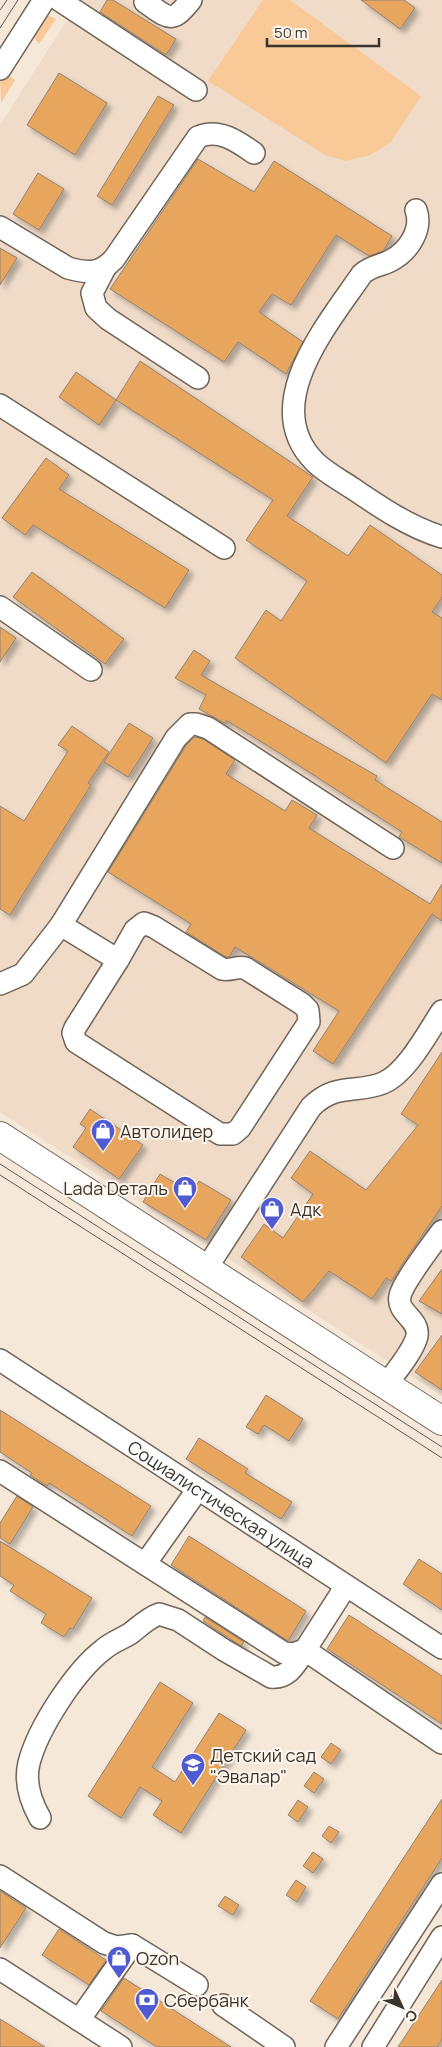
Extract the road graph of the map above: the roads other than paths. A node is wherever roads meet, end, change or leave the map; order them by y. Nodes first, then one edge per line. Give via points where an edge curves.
1 (44, 0) edge
2 (59, 0) edge
3 (192, 0) edge
4 (145, 2) dead end
5 (0, 69) edge
6 (196, 90) dead end
7 (254, 153) dead end
8 (416, 210) dead end
9 (0, 227) edge
10 (105, 268) junction
11 (198, 378) dead end
12 (0, 405) edge
13 (442, 537) edge
14 (224, 548) dead end
15 (0, 606) edge
16 (91, 670) dead end
17 (393, 848) dead end
18 (61, 925) junction
19 (118, 960) junction
20 (0, 984) edge
21 (442, 1012) edge
22 (0, 1136) edge
23 (442, 1232) edge
24 (206, 1269) junction
25 (0, 1360) edge
26 (386, 1385) junction
27 (442, 1421) edge
28 (0, 1471) edge
29 (198, 1489) junction
30 (145, 1564) junction
31 (346, 1586) junction
32 (442, 1648) edge
33 (305, 1650) junction
34 (442, 1743) edge
35 (40, 1818) dead end
36 (0, 1876) edge
37 (442, 1884) edge
38 (442, 1937) edge
39 (132, 1945) junction
40 (0, 1969) edge
41 (197, 1985) dead end
42 (223, 2006) dead end
43 (79, 2020) junction
44 (120, 2047) edge
45 (284, 2047) edge
46 (336, 2047) edge
47 (373, 2047) edge

1 - 5 street
2 - 6 street
3 - 4 street via 179,15 172,17
7 - 10 street via 223,135 205,134 198,138
8 - 13 street via 419,219 410,244 398,257 368,268 362,274 318,340 294,393 292,420 301,444 315,462 394,514 423,531
9 - 10 street via 68,268 80,272
10 - 11 street via 92,293 96,308
12 - 14 street
15 - 16 street
17 - 18 street via 208,728 190,724 176,738
18 - 19 street
18 - 20 street via 23,974
19 - 19 street via 74,1028 76,1042 220,1134 236,1132 309,1022 307,1008 245,968 222,969 148,924 144,923 135,930
21 - 24 street via 396,1076 382,1083 330,1093 311,1107
22 - 24 main road
23 - 26 street via 402,1289 399,1302 413,1321 417,1336
24 - 26 main road
25 - 29 street, Социалистическая улица
26 - 27 main road
28 - 30 street
29 - 30 street
29 - 31 street, Социалистическая улица
30 - 33 street via 284,1653
31 - 32 street, Социалистическая улица
31 - 33 street
33 - 34 street
33 - 35 street via 288,1673 278,1678 271,1677 178,1620 159,1614 151,1617 105,1648 85,1666 48,1720 28,1765 28,1788
36 - 39 street via 104,1943
37 - 46 street
38 - 47 street
39 - 41 street
39 - 43 street
40 - 43 street
42 - 45 street
43 - 44 street

